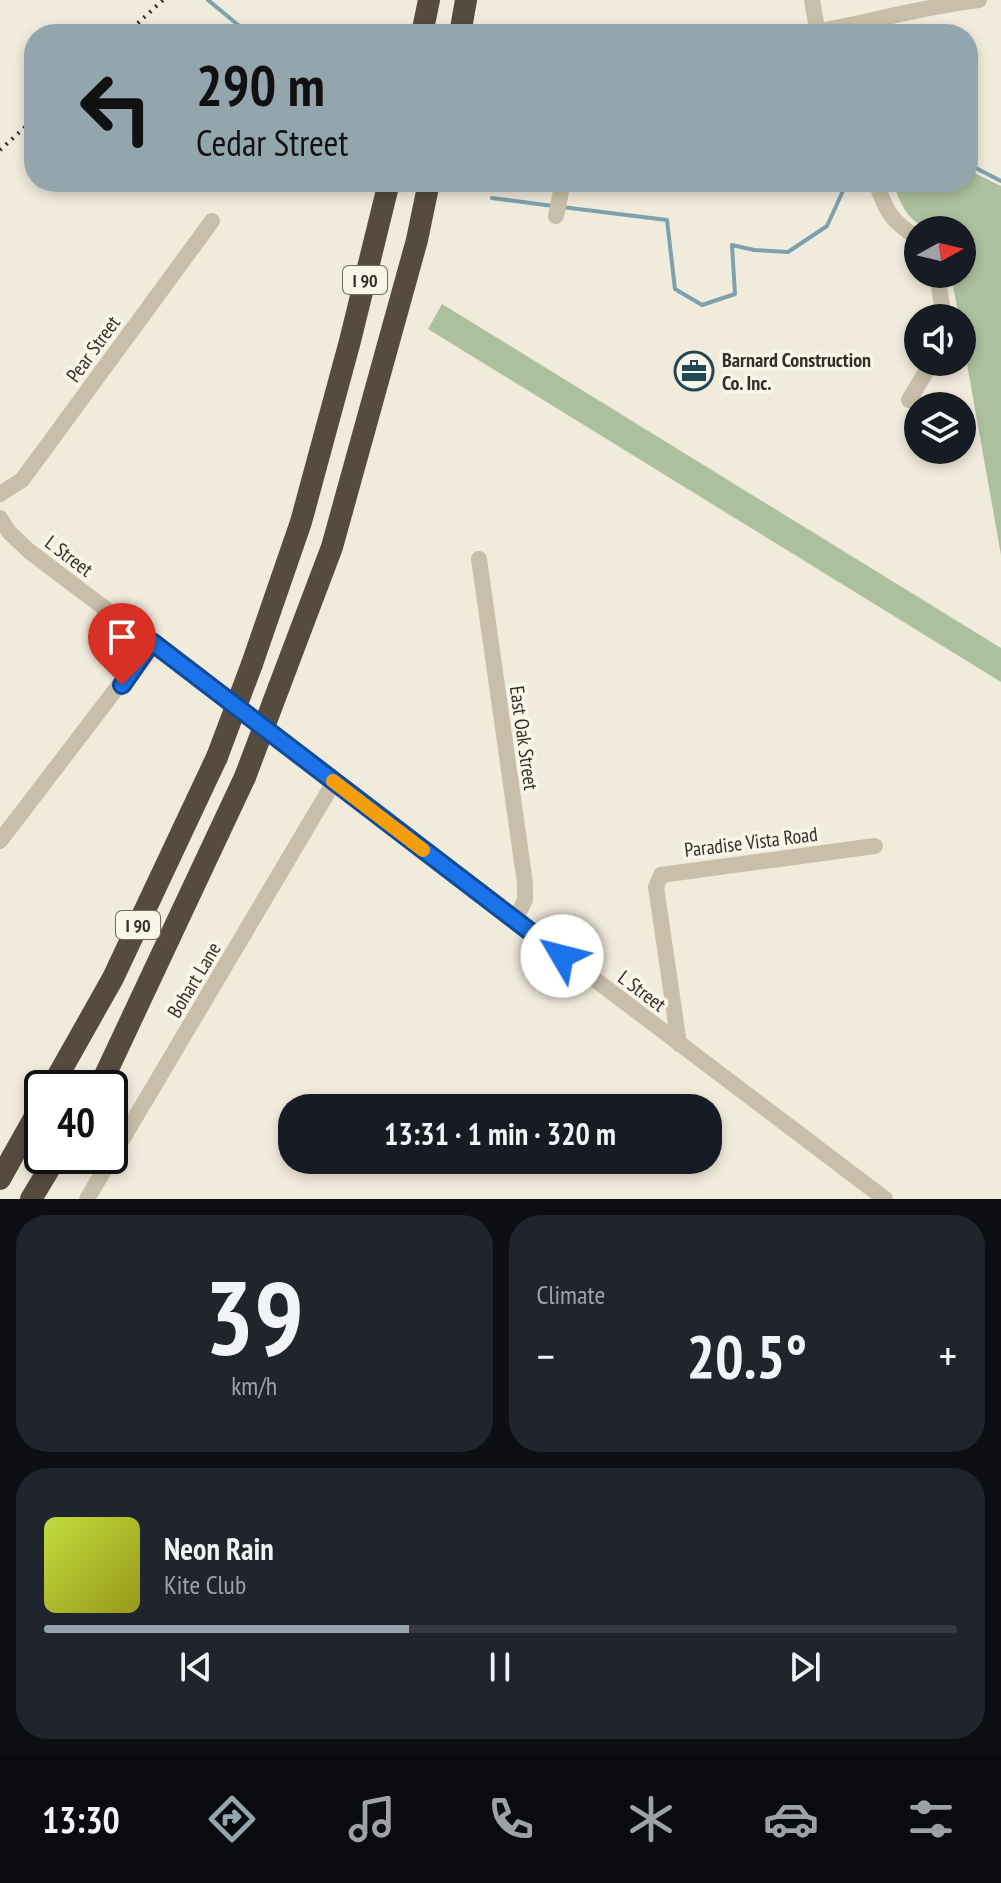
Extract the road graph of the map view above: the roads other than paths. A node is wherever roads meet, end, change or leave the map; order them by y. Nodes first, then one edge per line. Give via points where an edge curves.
1 (429, 0) edge
2 (466, 0) edge
3 (812, 0) edge
4 (979, 0) edge
5 (424, 24) edge
6 (462, 24) edge
7 (812, 24) edge
8 (850, 24) edge
9 (387, 192) edge
10 (427, 192) edge
11 (560, 192) edge
12 (880, 192) edge
13 (556, 216) dead end
14 (212, 221) dead end
15 (904, 230) edge
16 (0, 494) edge
17 (0, 518) edge
18 (479, 559) dead end
19 (152, 642) junction
20 (334, 782) junction
21 (0, 841) edge
22 (875, 846) dead end
23 (515, 920) junction
24 (679, 1044) junction
25 (61, 1070) edge
26 (107, 1070) edge
27 (24, 1136) edge
28 (46, 1174) edge
29 (0, 1179) edge
30 (31, 1199) edge
31 (87, 1199) edge
32 (885, 1199) edge

1 - 5 highway
2 - 6 highway
3 - 7 street
4 - 8 street
9 - 25 highway, I 90, bridge via 301,522 252,664 217,757 113,978
10 - 26 highway, I 90, bridge via 332,547 245,777
11 - 13 street
12 - 15 street via 889,215
14 - 16 street, Pear Street via 22,480
17 - 19 street, L Street via 29,551
18 - 23 street, East Oak Street via 525,883 525,900
19 - 20 street, L Street
19 - 21 street
20 - 23 street, L Street
20 - 31 street, Bohart Lane
22 - 24 street, Paradise Vista Road via 661,875 656,887
23 - 24 street, L Street
24 - 32 street, L Street
27 - 29 highway
28 - 30 highway

